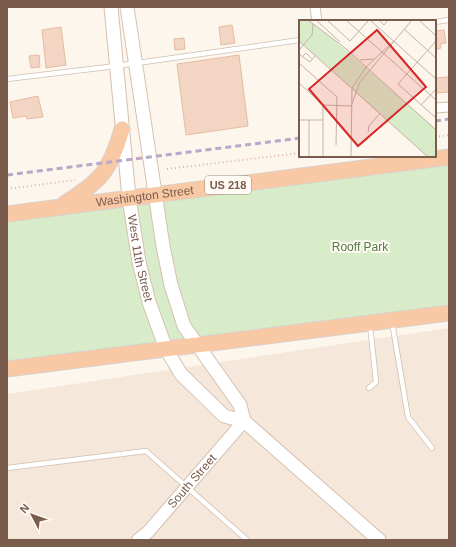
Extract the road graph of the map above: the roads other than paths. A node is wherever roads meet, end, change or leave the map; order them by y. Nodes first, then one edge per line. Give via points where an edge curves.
1 (111, 7) edge
2 (127, 7) edge
3 (315, 7) edge
4 (317, 20) edge
5 (449, 20) edge
6 (436, 22) edge
7 (299, 40) edge
8 (136, 63) junction
9 (116, 66) junction
10 (7, 79) edge
11 (449, 106) edge
12 (436, 108) edge
13 (122, 129) junction
14 (449, 157) edge
15 (157, 194) junction
16 (129, 198) junction
17 (60, 207) junction
18 (7, 214) edge
19 (449, 313) edge
20 (392, 320) junction
21 (370, 323) junction
22 (198, 345) junction
23 (166, 349) junction
24 (7, 369) edge
25 (368, 388) dead end
26 (244, 421) junction
27 (432, 448) dead end
28 (7, 468) edge
29 (187, 487) junction
30 (138, 540) edge
31 (246, 540) edge
32 (379, 540) edge

1 - 9 main road, West 11th Street
2 - 8 main road, West 11th Street
3 - 4 street
5 - 6 lane
7 - 8 lane
8 - 9 lane
8 - 15 main road, West 11th Street
9 - 10 lane
9 - 13 main road, West 11th Street
11 - 12 street
13 - 16 main road, West 11th Street
13 - 17 highway via 113,158 101,177
14 - 15 highway, Washington Street / US 218
15 - 16 highway, Washington Street / US 218
15 - 22 main road, West 11th Street via 171,285 184,326
16 - 17 highway, Washington Street / US 218
16 - 23 main road, West 11th Street via 143,282
17 - 18 highway, Washington Street / US 218
19 - 20 highway
20 - 21 highway
20 - 27 lane via 408,417
21 - 22 highway
21 - 25 lane via 376,382
22 - 23 highway
22 - 26 main road, West 11th Street via 240,405
23 - 24 highway
23 - 26 main road, West 11th Street via 181,374 224,416
26 - 29 street, South Street
26 - 32 main road, West 11th Street
28 - 29 lane via 146,451
29 - 30 street, South Street
29 - 31 lane

